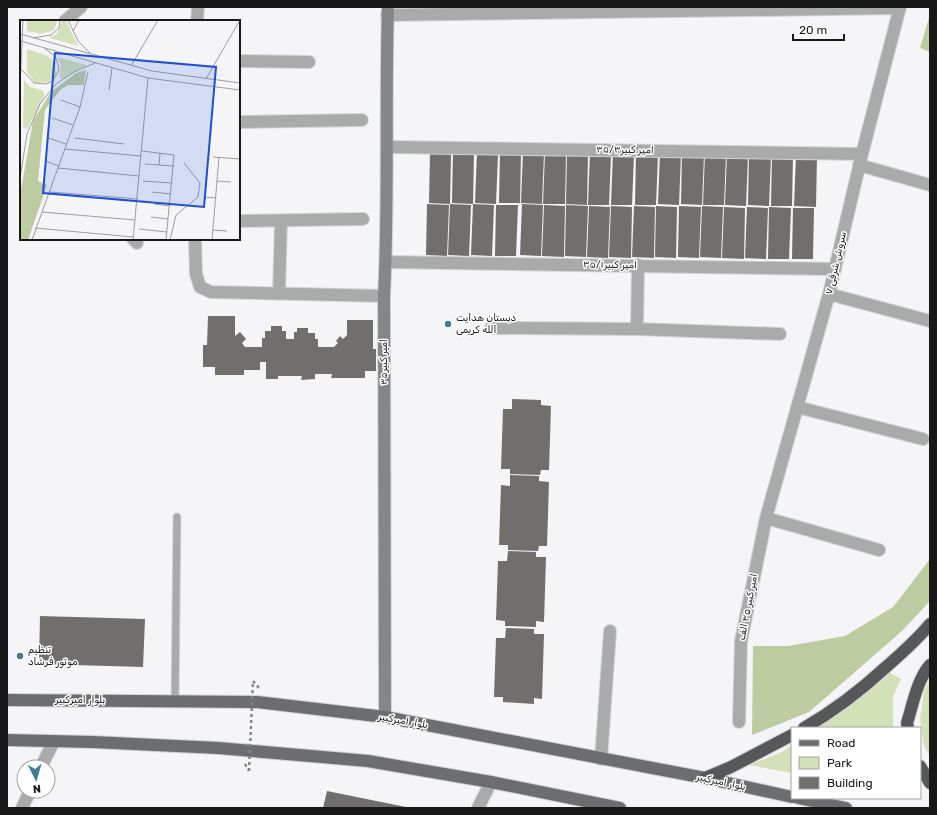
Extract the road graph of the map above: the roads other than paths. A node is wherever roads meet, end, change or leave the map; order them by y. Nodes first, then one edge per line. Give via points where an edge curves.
1 (82, 7) edge
2 (198, 7) edge
3 (900, 8) edge
4 (388, 11) edge
5 (66, 20) edge
6 (197, 20) edge
7 (240, 61) edge
8 (309, 62) dead end
9 (362, 120) dead end
10 (240, 122) edge
11 (388, 147) junction
12 (862, 154) junction
13 (859, 166) junction
14 (930, 185) edge
15 (363, 219) dead end
16 (240, 221) edge
17 (281, 221) junction
18 (195, 240) edge
19 (386, 262) junction
20 (638, 265) junction
21 (834, 269) junction
22 (280, 294) junction
23 (829, 294) junction
24 (384, 296) junction
25 (930, 321) edge
26 (491, 328) dead end
27 (637, 329) junction
28 (780, 334) dead end
29 (797, 406) junction
30 (924, 439) dead end
31 (177, 517) dead end
32 (766, 518) junction
33 (879, 550) dead end
34 (930, 624) edge
35 (610, 631) dead end
36 (930, 665) edge
37 (7, 700) edge
38 (175, 701) junction
39 (385, 717) junction
40 (739, 722) dead end
41 (806, 727) edge
42 (908, 727) edge
43 (791, 736) edge
44 (7, 740) edge
45 (54, 741) junction
46 (601, 758) junction
47 (45, 759) edge
48 (921, 768) edge
49 (704, 778) junction
50 (491, 782) junction
51 (930, 783) edge
52 (791, 797) edge
53 (803, 799) edge
54 (478, 808) edge
55 (620, 808) edge
56 (846, 808) edge

1 - 5 street
2 - 6 street
3 - 4 street
3 - 12 street, سروش شرقی ۷
4 - 11 street, امیر کبیر۳۵
7 - 8 street
9 - 10 street
11 - 12 street, امیر کبیر۳۵/۳
11 - 19 street, امیر کبیر۳۵
12 - 13 street, سروش شرقی ۷
13 - 14 street
13 - 21 street, سروش شرقی ۷
15 - 17 street
16 - 17 street
17 - 22 street
18 - 22 street via 196,274 200,288 211,292
19 - 20 street, امیر کبیر۳۵/۱
19 - 24 street, امیر کبیر۳۵
20 - 21 street, امیر کبیر۳۵/۱
20 - 27 street
21 - 23 street, سروش شرقی ۷
22 - 24 street
23 - 25 street
23 - 29 street, سروش شرقی ۷
24 - 39 street, امیر کبیر۳۵
26 - 27 street
27 - 28 street
29 - 30 street
29 - 32 street, سروش شرقی ۷
31 - 38 lane
32 - 33 street
32 - 40 street, امیر کبیر ۳۵ الف via 741,641
34 - 41 highway via 917,640 869,682
35 - 46 street
36 - 42 highway via 925,670 916,692
37 - 38 main road, بلوار امیرکبیر
38 - 39 main road, بلوار امیرکبیر via 257,702
39 - 46 main road, بلوار امیرکبیر
43 - 49 highway
44 - 45 main road
45 - 47 street
45 - 50 main road via 218,748 368,761
46 - 49 main road, بلوار امیرکبیر
48 - 51 highway
49 - 52 main road, بلوار امیرکبیر
50 - 54 street
50 - 55 main road
53 - 56 main road

